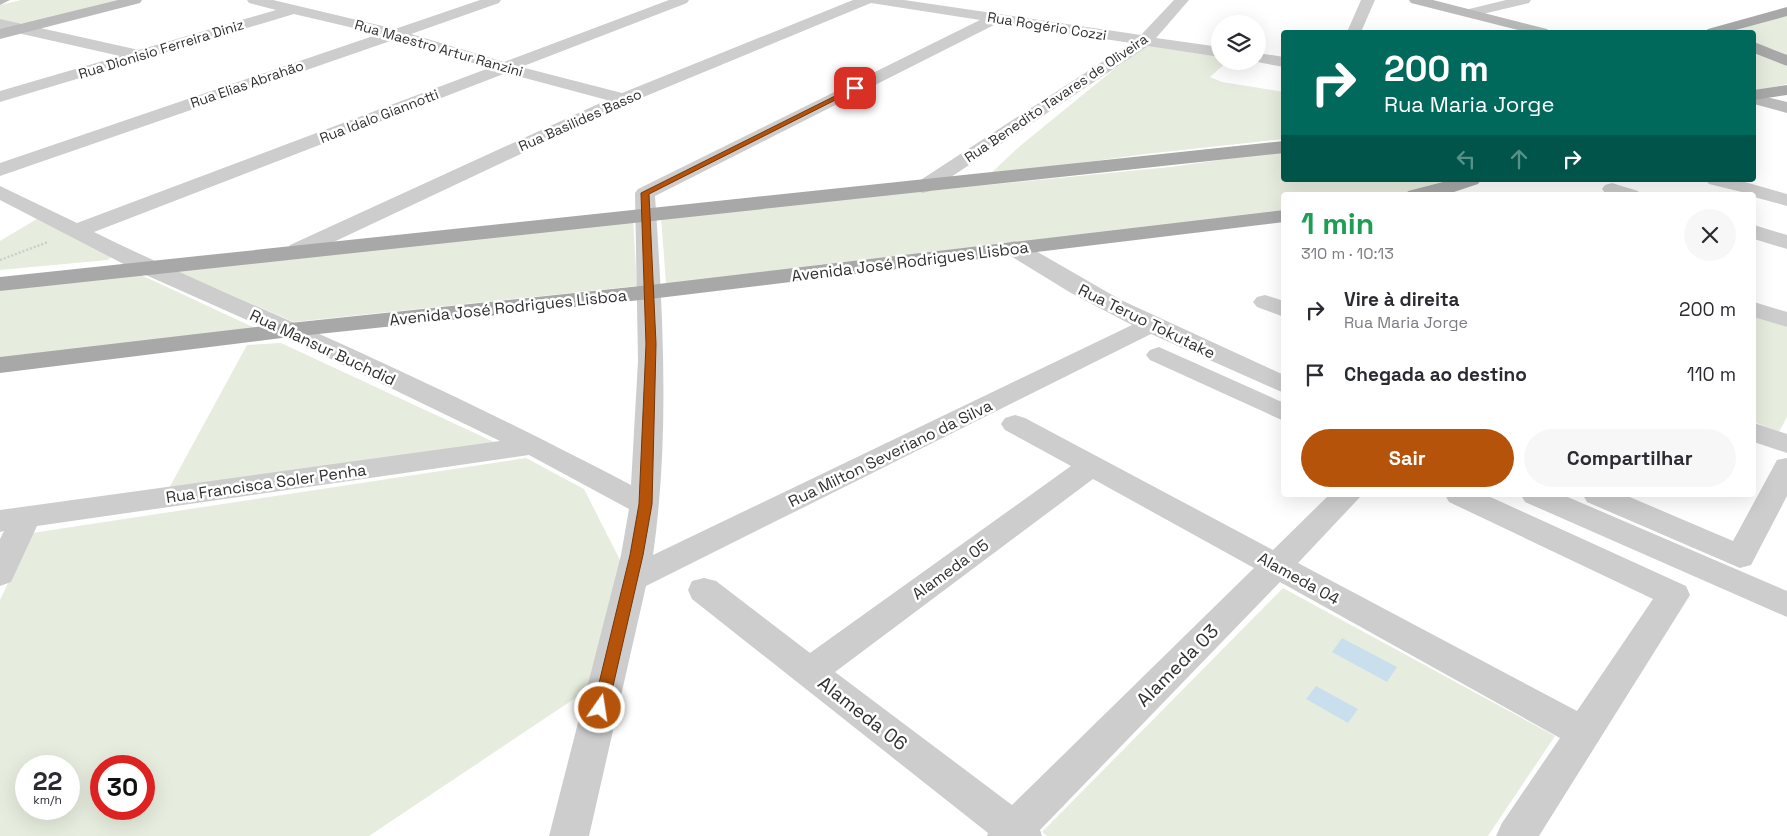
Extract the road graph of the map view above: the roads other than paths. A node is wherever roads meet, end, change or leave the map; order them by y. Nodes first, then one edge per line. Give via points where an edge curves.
1 (135, 0) edge
2 (254, 0) edge
3 (323, 0) edge
4 (494, 0) edge
5 (682, 0) edge
6 (866, 0) edge
7 (875, 0) edge
8 (1182, 0) edge
9 (1368, 0) edge
10 (1416, 0) edge
11 (1524, 0) edge
12 (293, 9) junction
13 (1787, 11) edge
14 (1470, 14) junction
15 (996, 18) junction
16 (0, 24) edge
17 (21, 28) junction
18 (1355, 30) edge
19 (1534, 30) edge
20 (1720, 30) edge
21 (393, 33) junction
22 (0, 34) edge
23 (1145, 41) junction
24 (1756, 48) edge
25 (1211, 51) edge
26 (141, 56) junction
27 (1266, 59) edge
28 (1787, 61) edge
29 (1281, 62) edge
30 (506, 68) junction
31 (1787, 90) edge
32 (0, 97) edge
33 (1756, 97) edge
34 (1756, 98) edge
35 (623, 99) junction
36 (1787, 108) edge
37 (1281, 147) edge
38 (0, 170) edge
39 (1464, 182) edge
40 (1723, 182) edge
41 (923, 187) junction
42 (0, 192) edge
43 (1430, 192) edge
44 (1787, 200) edge
45 (647, 213) junction
46 (1281, 216) edge
47 (76, 231) junction
48 (1756, 233) edge
49 (1787, 242) edge
50 (1014, 248) junction
51 (298, 250) junction
52 (148, 267) junction
53 (0, 284) edge
54 (650, 292) junction
55 (1756, 310) edge
56 (1787, 320) edge
57 (1149, 326) junction
58 (290, 330) junction
59 (332, 336) junction
60 (1159, 355) dead end
61 (0, 365) edge
62 (1281, 384) edge
63 (1281, 412) edge
64 (1015, 424) dead end
65 (1756, 433) edge
66 (1787, 444) edge
67 (533, 445) junction
68 (1092, 465) junction
69 (1787, 467) edge
70 (1345, 497) edge
71 (1464, 497) edge
72 (1541, 497) edge
73 (1603, 497) edge
74 (646, 504) junction
75 (13, 520) edge
76 (1276, 566) junction
77 (0, 574) edge
78 (631, 579) junction
79 (704, 590) dead end
80 (1787, 605) edge
81 (809, 672) junction
82 (1584, 733) junction
83 (1014, 834) edge
84 (570, 836) edge
85 (1516, 836) edge

1 - 17 street
2 - 12 street, Rua Maestro Artur Ranzini
3 - 12 street, Rua Dionisio Ferreira Diniz
4 - 21 street, Rua Elias Abrahão
5 - 30 street, Rua Idalo Giannotti
6 - 35 street, Rua Basilides Basso
7 - 15 street, Rua Rogério Cozzi
8 - 23 street, Rua Benedito Tavares de Oliveira
9 - 18 street
10 - 14 street
11 - 14 street
12 - 21 street, Rua Maestro Artur Ranzini
12 - 26 street, Rua Dionisio Ferreira Diniz
13 - 20 main road
14 - 19 street
15 - 23 street, Rua Rogério Cozzi
15 - 45 street via 645,193
16 - 17 street
17 - 22 street
17 - 26 street
21 - 30 street, Rua Maestro Artur Ranzini
21 - 38 street, Rua Elias Abrahão
23 - 25 street, Rua Rogério Cozzi
23 - 41 street, Rua Benedito Tavares de Oliveira
24 - 28 main road
26 - 32 street, Rua Dionisio Ferreira Diniz
27 - 29 street
30 - 35 street, Rua Maestro Artur Ranzini
30 - 47 street, Rua Idalo Giannotti
31 - 33 main road
34 - 36 street
35 - 51 street, Rua Basilides Basso
37 - 41 main road
39 - 43 main road
40 - 44 street
41 - 45 main road
42 - 47 street, Rua Mansur Buchdid
45 - 51 main road
45 - 54 street
46 - 50 main road, Avenida José Rodrigues Lisboa
47 - 52 street, Rua Mansur Buchdid
48 - 49 street
50 - 54 main road, Avenida José Rodrigues Lisboa
50 - 57 street, Rua Teruo Tokutake via 1052,273
51 - 52 main road
52 - 53 main road
52 - 58 street, Rua Mansur Buchdid
54 - 59 main road, Avenida José Rodrigues Lisboa
54 - 74 street
55 - 56 street
57 - 62 street, Rua Teruo Tokutake
57 - 78 street, Rua Milton Severiano da Silva
58 - 59 street, Rua Mansur Buchdid
58 - 61 main road
59 - 67 street, Rua Mansur Buchdid
60 - 63 street
64 - 68 street, Alameda 04
65 - 66 street
67 - 74 street, Rua Mansur Buchdid
67 - 75 street, Rua Francisca Soler Penha
68 - 76 street, Alameda 04
68 - 81 street, Alameda 05
69 - 73 street via 1740,557
70 - 76 street, Alameda 03
71 - 82 street via 1674,595
72 - 80 street
74 - 78 street
75 - 77 street
76 - 82 street, Alameda 04
76 - 83 street, Alameda 03
78 - 84 street
79 - 81 street, Alameda 06
81 - 83 street, Alameda 06
82 - 85 street

